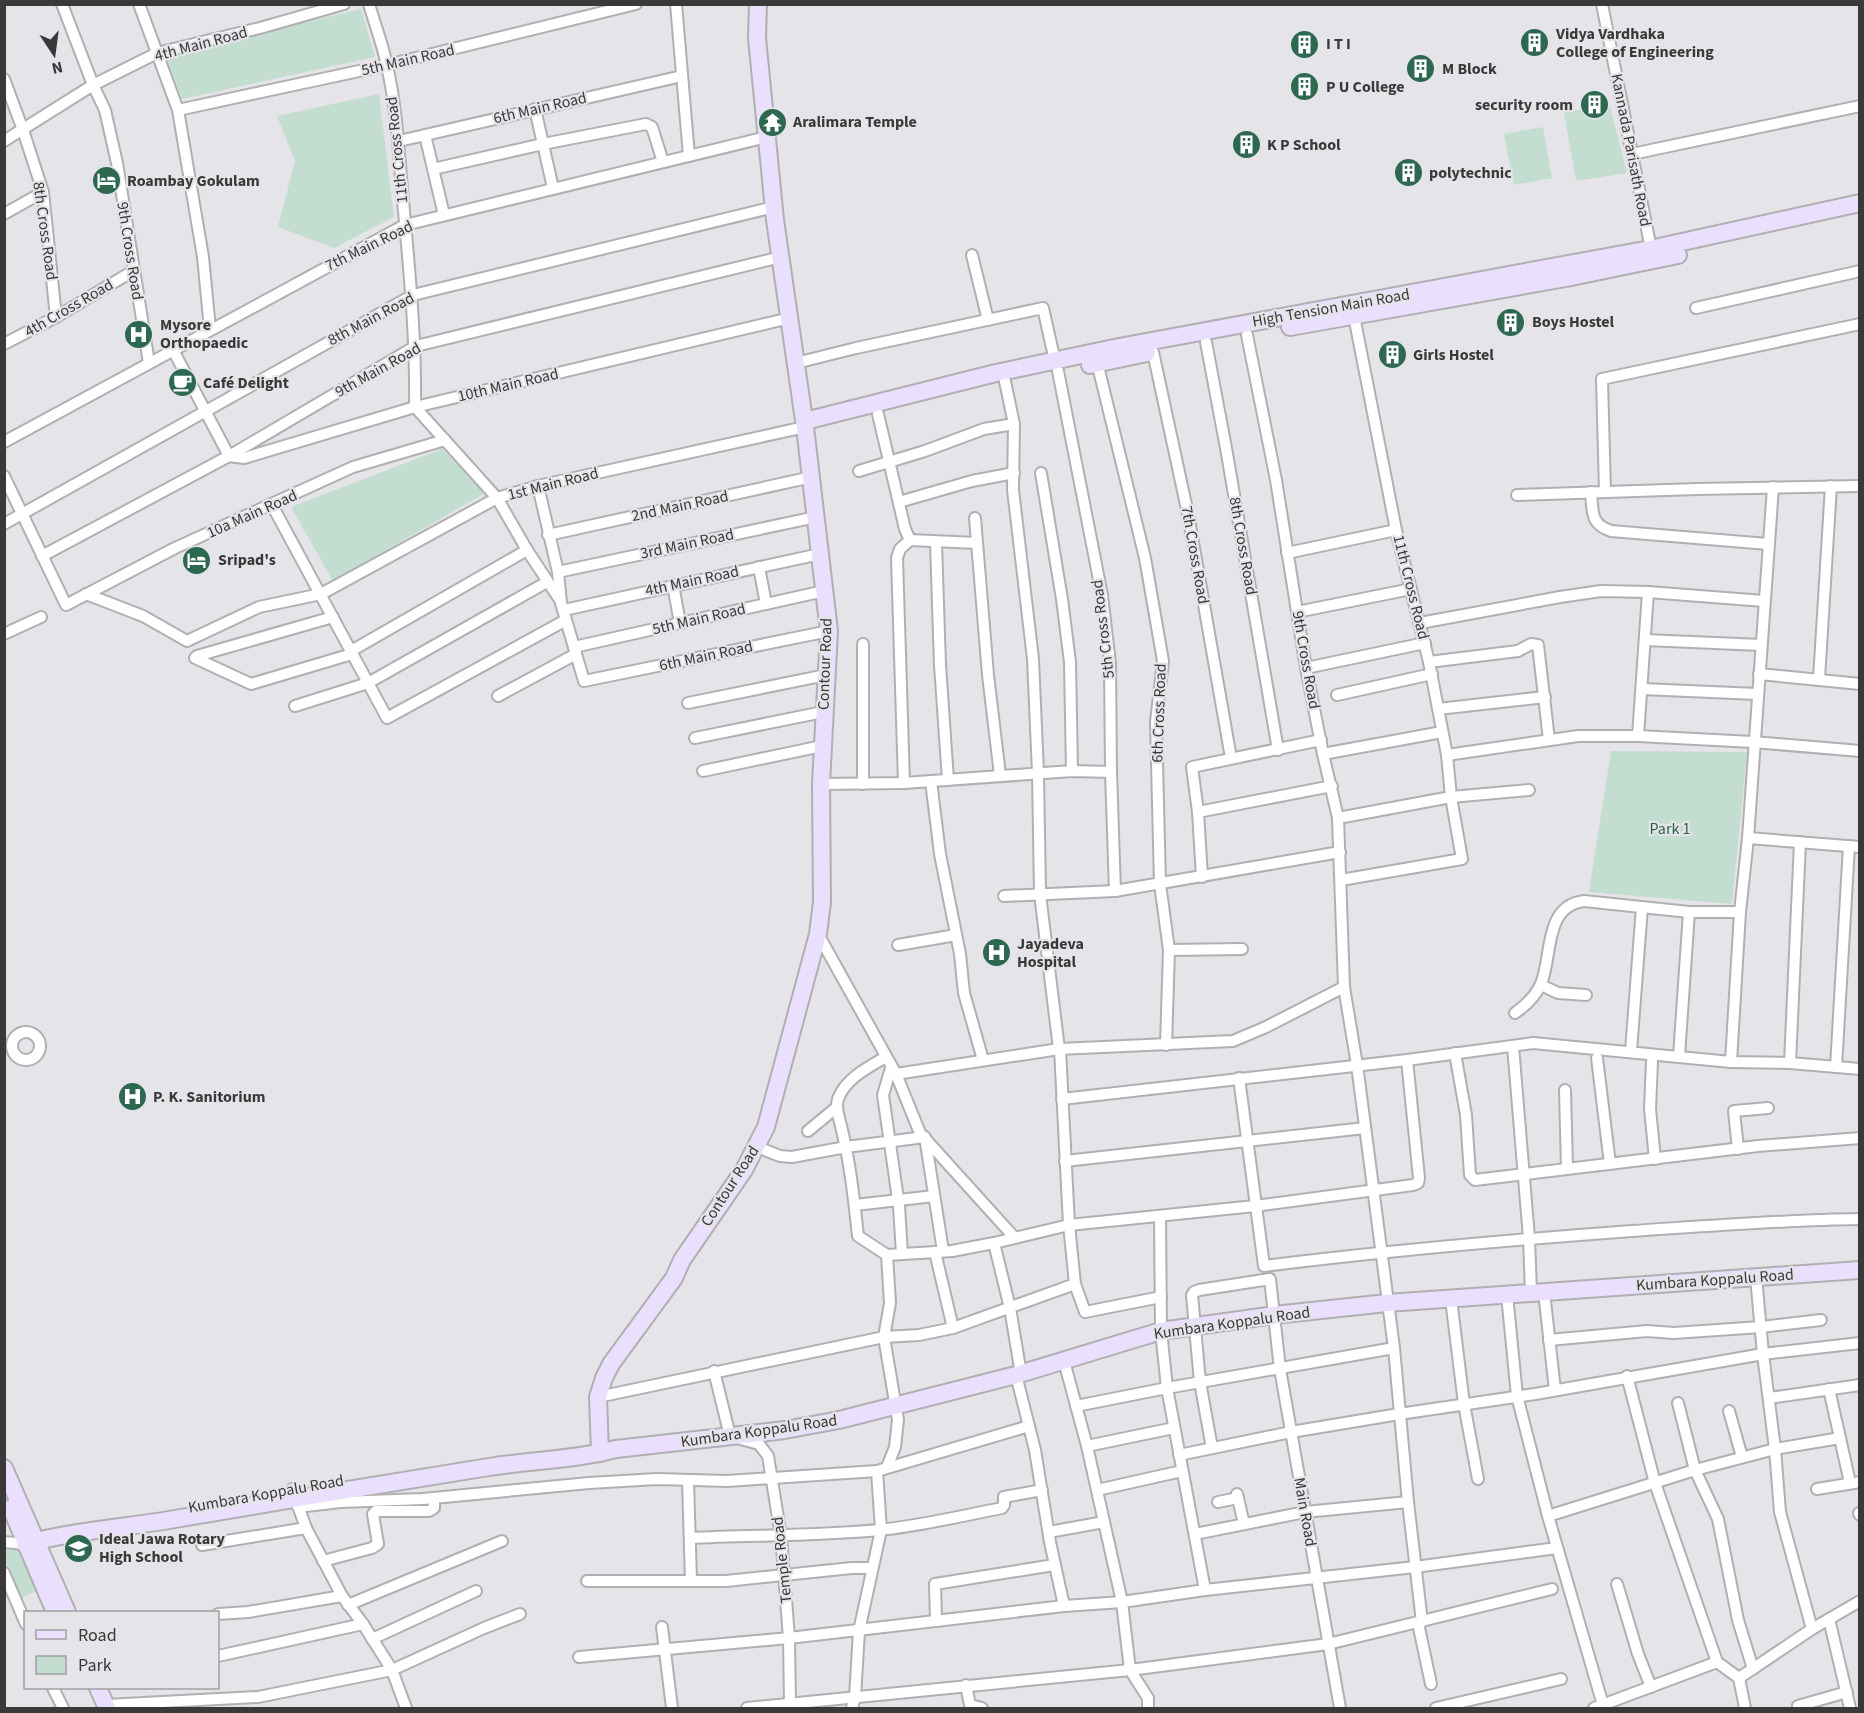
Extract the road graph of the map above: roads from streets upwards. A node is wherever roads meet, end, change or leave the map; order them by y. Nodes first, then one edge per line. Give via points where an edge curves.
1 (62, 4) edge
2 (139, 4) edge
3 (344, 4) edge
4 (369, 4) edge
5 (636, 4) edge
6 (676, 4) edge
7 (758, 4) edge
8 (1602, 4) edge
9 (157, 53) junction
10 (387, 65) junction
11 (682, 76) junction
12 (4, 79) edge
13 (93, 86) junction
14 (1860, 106) edge
15 (535, 109) junction
16 (178, 110) junction
17 (23, 130) junction
18 (425, 135) junction
19 (767, 137) junction
20 (4, 141) edge
21 (399, 141) junction
22 (543, 144) junction
23 (1632, 154) junction
24 (689, 156) junction
25 (663, 162) junction
26 (434, 169) junction
27 (553, 188) junction
28 (43, 192) junction
29 (1860, 203) edge
30 (774, 207) junction
31 (4, 214) edge
32 (1860, 214) edge
33 (444, 215) junction
34 (405, 225) junction
35 (972, 255) dead end
36 (1652, 255) junction
37 (781, 257) junction
38 (133, 271) junction
39 (1860, 271) edge
40 (413, 295) junction
41 (1696, 308) dead end
42 (1354, 316) junction
43 (56, 317) junction
44 (790, 318) junction
45 (988, 320) junction
46 (1860, 324) edge
47 (210, 329) junction
48 (1247, 335) junction
49 (1206, 342) junction
50 (4, 344) edge
51 (416, 346) junction
52 (173, 350) junction
53 (1153, 352) junction
54 (1096, 357) junction
55 (149, 363) junction
56 (796, 363) junction
57 (1056, 366) junction
58 (1004, 377) junction
59 (415, 407) junction
60 (206, 411) junction
61 (878, 414) junction
62 (1014, 424) junction
63 (805, 427) junction
64 (445, 440) junction
65 (4, 442) edge
66 (229, 456) junction
67 (889, 462) junction
68 (859, 471) dead end
69 (1014, 473) junction
70 (1041, 473) dead end
71 (4, 476) edge
72 (812, 477) junction
73 (538, 486) junction
74 (1831, 486) junction
75 (1860, 486) edge
76 (1773, 488) junction
77 (1591, 492) junction
78 (1605, 492) junction
79 (1517, 495) dead end
80 (497, 498) junction
81 (899, 502) junction
82 (272, 505) junction
83 (23, 514) junction
84 (816, 517) junction
85 (975, 518) dead end
86 (4, 524) edge
87 (1396, 530) junction
88 (548, 535) junction
89 (910, 540) junction
90 (936, 543) junction
91 (977, 543) junction
92 (1768, 544) junction
93 (527, 550) junction
94 (1287, 553) junction
95 (820, 554) junction
96 (42, 556) junction
97 (759, 567) junction
98 (556, 568) junction
99 (539, 570) junction
100 (547, 582) junction
101 (673, 585) junction
102 (1411, 589) junction
103 (824, 591) junction
104 (1648, 592) junction
105 (86, 594) junction
106 (321, 594) junction
107 (1764, 601) junction
108 (766, 604) junction
109 (564, 611) junction
110 (1297, 612) junction
111 (41, 617) dead end
112 (333, 617) junction
113 (1420, 623) junction
114 (681, 624) junction
115 (829, 631) junction
116 (4, 634) edge
117 (1645, 640) junction
118 (1425, 643) junction
119 (863, 644) dead end
120 (1761, 645) junction
121 (575, 651) junction
122 (351, 653) junction
123 (1429, 662) junction
124 (1306, 668) junction
125 (1432, 674) junction
126 (1759, 674) junction
127 (826, 675) junction
128 (1819, 679) junction
129 (368, 683) junction
130 (1860, 684) edge
131 (1642, 689) junction
132 (1337, 694) dead end
133 (1757, 694) junction
134 (498, 696) dead end
135 (1545, 697) junction
136 (688, 703) dead end
137 (295, 706) dead end
138 (1438, 709) junction
139 (823, 712) junction
140 (1442, 732) junction
141 (1638, 736) junction
142 (695, 738) dead end
143 (1321, 740) junction
144 (1550, 740) junction
145 (1753, 742) junction
146 (822, 746) junction
147 (1278, 750) junction
148 (1860, 751) edge
149 (1323, 754) junction
150 (1447, 755) junction
151 (1232, 758) junction
152 (703, 771) dead end
153 (1072, 771) junction
154 (1038, 772) junction
155 (1111, 772) junction
156 (1000, 775) junction
157 (948, 780) junction
158 (931, 781) junction
159 (904, 783) junction
160 (821, 784) junction
161 (863, 784) junction
162 (1332, 786) junction
163 (1529, 790) dead end
164 (1451, 797) junction
165 (1198, 812) junction
166 (1338, 819) junction
167 (1748, 838) junction
168 (1800, 842) junction
169 (1854, 846) edge
170 (1340, 852) junction
171 (1202, 877) junction
172 (1341, 880) junction
173 (1160, 884) junction
174 (1115, 891) junction
175 (1040, 894) junction
176 (1004, 896) dead end
177 (1642, 907) junction
178 (1689, 912) junction
179 (1740, 912) junction
180 (818, 934) junction
181 (956, 935) junction
182 (898, 945) dead end
183 (1242, 949) dead end
184 (1169, 950) junction
185 (1541, 985) junction
186 (1344, 987) junction
187 (1586, 995) dead end
188 (1515, 1013) dead end
189 (1166, 1045) junction
190 (1513, 1046) junction
191 (1060, 1049) junction
192 (1631, 1052) junction
193 (1455, 1053) junction
194 (1679, 1056) junction
195 (886, 1057) junction
196 (1597, 1058) dead end
197 (983, 1060) junction
198 (1407, 1060) junction
199 (1652, 1061) dead end
200 (1731, 1062) junction
201 (1790, 1063) junction
202 (1356, 1065) junction
203 (1836, 1067) junction
204 (1860, 1069) edge
205 (894, 1071) junction
206 (1239, 1078) junction
207 (1565, 1090) dead end
208 (1062, 1099) junction
209 (837, 1107) junction
210 (1768, 1108) dead end
211 (1365, 1128) junction
212 (808, 1131) dead end
213 (925, 1137) junction
214 (1860, 1138) edge
215 (890, 1141) junction
216 (1247, 1141) junction
217 (757, 1147) junction
218 (846, 1147) junction
219 (1737, 1149) junction
220 (1655, 1159) junction
221 (1065, 1161) junction
222 (1610, 1164) junction
223 (1567, 1169) junction
224 (1523, 1175) junction
225 (1373, 1190) junction
226 (934, 1196) junction
227 (898, 1200) junction
228 (855, 1205) junction
229 (1254, 1206) junction
230 (1160, 1216) junction
231 (1860, 1219) edge
232 (1069, 1225) junction
233 (1014, 1237) junction
234 (1529, 1238) junction
235 (994, 1243) junction
236 (939, 1252) junction
237 (1380, 1252) junction
238 (902, 1254) junction
239 (887, 1255) junction
240 (682, 1260) junction
241 (1860, 1270) edge
242 (1756, 1277) junction
243 (1076, 1284) junction
244 (1538, 1293) junction
245 (1508, 1295) junction
246 (1161, 1297) junction
247 (1451, 1299) junction
248 (1387, 1304) junction
249 (1010, 1308) junction
250 (1274, 1315) junction
251 (1821, 1320) dead end
252 (1761, 1327) junction
253 (953, 1328) junction
254 (1195, 1328) junction
255 (1161, 1331) junction
256 (884, 1337) junction
257 (1549, 1340) junction
258 (1860, 1343) edge
259 (1394, 1348) junction
260 (1763, 1354) junction
261 (1064, 1361) junction
262 (1280, 1369) junction
263 (714, 1371) junction
264 (1018, 1375) junction
265 (1627, 1376) junction
266 (1200, 1382) junction
267 (1860, 1385) edge
268 (1167, 1388) junction
269 (1829, 1389) junction
270 (1555, 1390) junction
271 (1518, 1396) junction
272 (598, 1397) junction
273 (1769, 1398) junction
274 (1678, 1403) dead end
275 (1464, 1404) junction
276 (894, 1405) junction
277 (1076, 1406) junction
278 (1729, 1411) dead end
279 (1399, 1414) junction
280 (1029, 1426) junction
281 (1174, 1428) junction
282 (1291, 1432) junction
283 (730, 1436) junction
284 (1840, 1438) junction
285 (1087, 1446) junction
286 (598, 1448) junction
287 (1212, 1448) junction
288 (1775, 1449) junction
289 (1179, 1455) junction
290 (1742, 1457) junction
291 (4, 1468) edge
292 (882, 1469) junction
293 (1695, 1470) junction
294 (1182, 1471) junction
295 (772, 1479) junction
296 (1478, 1479) dead end
297 (688, 1480) junction
298 (1654, 1483) junction
299 (1855, 1483) edge
300 (1817, 1489) dead end
301 (1042, 1490) junction
302 (1096, 1490) junction
303 (4, 1494) edge
304 (295, 1498) junction
305 (434, 1498) junction
306 (1218, 1502) dead end
307 (1408, 1502) junction
308 (1305, 1512) junction
309 (1548, 1516) junction
310 (1104, 1522) junction
311 (1244, 1524) junction
312 (306, 1528) junction
313 (881, 1530) junction
314 (1049, 1532) junction
315 (1195, 1534) junction
316 (781, 1536) junction
317 (690, 1538) junction
318 (22, 1540) edge
319 (502, 1541) dead end
320 (202, 1545) dead end
321 (1557, 1548) junction
322 (323, 1561) junction
323 (1054, 1565) junction
324 (1415, 1567) junction
325 (872, 1568) junction
326 (4, 1573) edge
327 (783, 1574) junction
328 (1316, 1576) junction
329 (587, 1581) dead end
330 (691, 1581) junction
331 (1617, 1584) dead end
332 (1552, 1589) dead end
333 (1205, 1590) junction
334 (476, 1591) dead end
335 (345, 1601) junction
336 (1860, 1601) edge
337 (1122, 1602) junction
338 (1064, 1606) junction
339 (55, 1611) edge
340 (66, 1611) edge
341 (219, 1614) edge
342 (520, 1614) dead end
343 (24, 1619) edge
344 (1829, 1619) junction
345 (936, 1621) junction
346 (1420, 1622) junction
347 (363, 1624) junction
348 (663, 1627) dead end
349 (1812, 1629) junction
350 (859, 1631) junction
351 (372, 1638) junction
352 (789, 1638) junction
353 (1328, 1644) junction
354 (664, 1650) junction
355 (219, 1656) edge
356 (579, 1657) dead end
357 (1717, 1662) junction
358 (1753, 1669) junction
359 (392, 1670) junction
360 (1130, 1670) junction
361 (1561, 1678) dead end
362 (1739, 1678) junction
363 (1431, 1684) dead end
364 (966, 1685) junction
365 (1651, 1687) junction
366 (54, 1689) edge
367 (88, 1689) edge
368 (98, 1689) edge
369 (1847, 1692) junction
370 (855, 1697) junction
371 (789, 1706) edge
372 (103, 1707) edge
373 (1598, 1707) edge
374 (63, 1708) edge
375 (406, 1708) edge
376 (672, 1708) edge
377 (747, 1708) edge
378 (852, 1708) edge
379 (982, 1708) edge
380 (1148, 1708) edge
381 (1340, 1708) edge
382 (1436, 1708) edge
383 (1745, 1708) edge
384 (1798, 1708) edge
385 (1850, 1708) edge

1 - 13 street, 9th Cross Road
2 - 9 street
3 - 9 street, 4th Main Road
4 - 10 street, 11th Cross Road
5 - 10 street, 5th Main Road
6 - 11 street
7 - 19 street, Contour Road via 757,38
8 - 23 street, Kannada Parisath Road
9 - 13 street, 4th Main Road
9 - 16 street
10 - 16 street, 5th Main Road
10 - 21 street, 11th Cross Road
11 - 15 street, 6th Main Road
11 - 24 street
12 - 17 street, 8th Cross Road
13 - 17 street, 4th Main Road
13 - 38 street, 9th Cross Road via 105,110 117,163
14 - 23 street
15 - 18 street, 6th Main Road
15 - 22 street
16 - 47 street via 203,257
17 - 20 street, 4th Main Road
17 - 28 street, 8th Cross Road
18 - 21 street, 6th Main Road
18 - 26 street
19 - 24 street, 7th Main Road
19 - 30 street, Contour Road
21 - 34 street, 11th Cross Road
22 - 25 street via 650,124
22 - 26 street
22 - 27 street
23 - 36 street, Kannada Parisath Road
24 - 25 street, 7th Main Road
25 - 27 street, 7th Main Road
26 - 33 street
27 - 33 street, 7th Main Road
28 - 31 street
28 - 43 street, 8th Cross Road
29 - 36 street, High Tension Main Road
30 - 37 street, Contour Road
30 - 40 street, 8th Main Road
32 - 36 street
33 - 34 street, 7th Main Road
34 - 40 street, 11th Cross Road
34 - 47 street, 7th Main Road
35 - 45 street
36 - 42 street
36 - 54 street, High Tension Main Road
37 - 44 street, Contour Road
37 - 51 street, 9th Main Road
38 - 43 street, 4th Cross Road
38 - 55 street, 9th Cross Road
39 - 41 street
40 - 51 street, 11th Cross Road
40 - 60 street, 8th Main Road
42 - 48 street
42 - 87 street, 11th Cross Road
43 - 50 street, 4th Cross Road
44 - 56 street, Contour Road
44 - 59 street, 10th Main Road
45 - 56 street
45 - 57 street, 5th Cross Road via 1044,308
46 - 78 street via 1602,379
47 - 52 street, 7th Main Road
48 - 49 street
48 - 94 street, 9th Cross Road
49 - 53 street
49 - 147 street, 8th Cross Road
51 - 59 street, 11th Cross Road
51 - 66 street, 9th Main Road
52 - 55 street, 7th Main Road
52 - 60 street
53 - 54 street
53 - 151 street, 7th Cross Road via 1188,514
54 - 57 street, High Tension Main Road
54 - 173 street, 6th Cross Road via 1145,558 1162,661 1156,722
55 - 65 street, 7th Main Road
56 - 63 street, Contour Road
57 - 58 street, High Tension Main Road
57 - 155 street, 5th Cross Road via 1102,595 1110,663
58 - 61 street
58 - 62 street
58 - 63 street, High Tension Main Road
59 - 64 street
59 - 66 street, 10th Main Road via 244,458
60 - 66 street
60 - 83 street, 8th Main Road
61 - 63 street
61 - 67 street
62 - 67 street via 984,429
62 - 69 street
63 - 72 street, Contour Road
63 - 73 street, 1st Main Road
64 - 80 street
64 - 82 street, 10a Main Road via 353,467
66 - 96 street, 9th Main Road
67 - 68 street
67 - 81 street
69 - 81 street
69 - 154 street via 1033,659
70 - 153 street via 1070,662
71 - 83 street
72 - 84 street, Contour Road
72 - 88 street, 2nd Main Road
73 - 80 street, 1st Main Road
73 - 88 street
74 - 75 street
74 - 76 street
74 - 128 street
76 - 78 street
76 - 92 street
77 - 78 street
77 - 79 street
77 - 92 street via 1596,523 1611,531
80 - 93 street
80 - 106 street, 1st Main Road
81 - 89 street
82 - 105 street, 10a Main Road via 175,548
82 - 106 street
83 - 86 street, 8th Main Road
83 - 96 street
84 - 95 street, Contour Road
84 - 98 street, 3rd Main Road
85 - 91 street
87 - 94 street
87 - 102 street, 11th Cross Road
88 - 98 street
89 - 90 street
89 - 159 street via 897,558
90 - 91 street
90 - 157 street
91 - 156 street
92 - 107 street
93 - 99 street
93 - 122 street
94 - 110 street, 9th Cross Road
95 - 97 street, 4th Main Road
95 - 103 street, Contour Road
96 - 105 street, 10a Main Road via 66,605
97 - 101 street, 4th Main Road
97 - 108 street
98 - 99 street, 3rd Main Road
98 - 109 street
99 - 100 street
100 - 109 street
100 - 129 street
101 - 109 street, 4th Main Road
101 - 114 street
102 - 110 street
102 - 113 street, 11th Cross Road
103 - 108 street, 5th Main Road
103 - 115 street, Contour Road
104 - 107 street
104 - 113 street via 1591,592
104 - 117 street
105 - 106 street, 1st Main Road via 143,616 187,641 259,607
106 - 112 street
107 - 120 street
108 - 114 street, 5th Main Road
109 - 121 street
109 - 129 street, 4th Main Road via 387,718
110 - 124 street, 9th Cross Road
111 - 116 street
112 - 122 street
112 - 122 street via 195,658 251,684
113 - 118 street, 11th Cross Road
114 - 121 street, 5th Main Road
115 - 121 street, 6th Main Road via 584,681
115 - 127 street, Contour Road
117 - 120 street
117 - 131 street
118 - 123 street, 11th Cross Road
118 - 124 street
119 - 161 street
120 - 126 street
121 - 134 street, 5th Main Road
122 - 129 street
123 - 125 street, 11th Cross Road
123 - 135 street via 1518,651 1536,644 1540,647
124 - 143 street, 9th Cross Road
125 - 132 street
125 - 138 street, 11th Cross Road
126 - 128 street
126 - 133 street
127 - 136 street
127 - 139 street, Contour Road
128 - 130 street
129 - 137 street
131 - 133 street
131 - 141 street
133 - 145 street
135 - 138 street
135 - 144 street
138 - 140 street, 11th Cross Road
139 - 142 street
139 - 146 street, Contour Road
140 - 149 street
140 - 150 street, 11th Cross Road
141 - 144 street
141 - 145 street
143 - 147 street
143 - 149 street, 9th Cross Road
144 - 150 street
145 - 148 street
145 - 167 street
146 - 152 street
146 - 160 street, Contour Road
147 - 151 street
149 - 162 street, 9th Cross Road
150 - 164 street, 11th Cross Road
151 - 165 street via 1192,767
153 - 154 street
153 - 155 street
154 - 156 street
154 - 175 street
155 - 174 street, 5th Cross Road
156 - 157 street
157 - 158 street
158 - 159 street
158 - 181 street
159 - 161 street
160 - 161 street
160 - 180 street, Contour Road via 822,902
162 - 165 street
162 - 166 street, 9th Cross Road
163 - 164 street
164 - 166 street
164 - 172 street, 11th Cross Road via 1462,859
165 - 171 street
166 - 170 street, 9th Cross Road
167 - 168 street
167 - 179 street
168 - 169 street
168 - 201 street
169 - 203 street
170 - 171 street
170 - 172 street, 9th Cross Road
171 - 173 street
172 - 186 street, 9th Cross Road
173 - 174 street
173 - 184 street, 6th Cross Road
174 - 175 street
175 - 176 street
175 - 191 street
177 - 178 street
177 - 185 street via 1584,901 1568,908 1555,923
177 - 192 street
178 - 179 street
178 - 194 street
179 - 200 street
180 - 195 street
180 - 217 street, Contour Road via 772,1107
181 - 182 street
181 - 197 street via 964,993
183 - 184 street
184 - 189 street, 6th Cross Road
185 - 187 street via 1558,993
185 - 188 street
186 - 189 street via 1233,1041
186 - 202 street, 9th Cross Road
189 - 191 street
190 - 192 street via 1533,1043
190 - 193 street
190 - 224 street
191 - 197 street
191 - 208 street
192 - 194 street
193 - 198 street
193 - 224 street via 1466,1115 1470,1175 1475,1180
194 - 200 street
195 - 205 street
195 - 209 street via 853,1078 840,1095
196 - 222 street
197 - 205 street
198 - 202 street
198 - 225 street via 1418,1183
199 - 220 street via 1650,1109
200 - 201 street
201 - 203 street
202 - 206 street
202 - 211 street, 9th Cross Road
203 - 204 street
205 - 213 street
205 - 215 street via 883,1095
206 - 208 street
206 - 216 street
207 - 223 street
208 - 221 street
209 - 212 street
209 - 218 street
210 - 219 street via 1734,1111
211 - 216 street
211 - 225 street, 9th Cross Road
213 - 215 street
213 - 226 street
213 - 233 street
214 - 219 street
215 - 218 street
215 - 227 street
216 - 221 street
216 - 229 street
217 - 218 street via 792,1157
217 - 240 street, Contour Road
218 - 228 street
219 - 220 street
220 - 222 street
221 - 232 street
222 - 223 street
223 - 224 street
224 - 234 street
225 - 229 street
225 - 237 street, 9th Cross Road
226 - 227 street
226 - 236 street
227 - 228 street
227 - 238 street
228 - 239 street via 858,1236
229 - 230 street
229 - 237 street via 1264,1266
230 - 232 street
230 - 246 street
231 - 234 street
232 - 233 street
232 - 243 street
233 - 235 street
234 - 237 street
234 - 244 street
235 - 236 street
235 - 249 street
236 - 238 street
236 - 253 street
237 - 248 street, 9th Cross Road
238 - 239 street
239 - 256 street via 890,1304
240 - 272 street, Contour Road via 674,1278 611,1364
240 - 286 street, Contour Road via 667,1273 597,1369 587,1397
241 - 242 street, Kumbara Koppalu Road
242 - 244 street, Kumbara Koppalu Road
242 - 252 street
243 - 246 street via 1085,1312
243 - 249 street
244 - 245 street, Kumbara Koppalu Road
244 - 257 street
245 - 247 street, Kumbara Koppalu Road
245 - 271 street
246 - 255 street
247 - 248 street, Kumbara Koppalu Road
247 - 275 street
248 - 250 street, Kumbara Koppalu Road
248 - 259 street, 9th Cross Road
249 - 253 street
249 - 264 street
250 - 254 street, Kumbara Koppalu Road
250 - 254 street, Main Road via 1268,1279 1194,1292
250 - 262 street, Main Road
251 - 252 street
252 - 257 street
252 - 260 street
253 - 256 street
254 - 255 street, Kumbara Koppalu Road
254 - 266 street
255 - 261 street, Kumbara Koppalu Road
255 - 268 street
256 - 263 street
256 - 276 street
257 - 270 street
258 - 260 street
259 - 262 street
259 - 279 street, 9th Cross Road
260 - 265 street
260 - 273 street
261 - 264 street, Kumbara Koppalu Road
261 - 277 street
262 - 266 street
262 - 282 street, Main Road
263 - 272 street
263 - 283 street
264 - 276 street, Kumbara Koppalu Road
264 - 280 street
265 - 270 street
265 - 298 street
266 - 268 street
266 - 287 street
267 - 269 street
268 - 277 street
268 - 281 street
269 - 273 street
269 - 284 street
270 - 271 street
271 - 275 street
271 - 309 street
272 - 286 street, Contour Road
273 - 288 street
274 - 293 street
275 - 279 street
275 - 296 street
276 - 283 street, Kumbara Koppalu Road via 839,1420
276 - 292 street via 898,1420 895,1447
277 - 285 street
278 - 290 street
279 - 282 street
279 - 307 street, 9th Cross Road
280 - 292 street
280 - 301 street
281 - 285 street
281 - 289 street
282 - 287 street
282 - 308 street, Main Road
283 - 286 street, Kumbara Koppalu Road
283 - 295 street, Temple Road via 759,1444 768,1456
284 - 288 street
284 - 299 street
285 - 302 street
286 - 304 street, Kumbara Koppalu Road
287 - 289 street
288 - 290 street
288 - 349 street via 1780,1512
289 - 294 street
290 - 293 street
291 - 318 street
292 - 295 street
292 - 313 street
293 - 298 street
293 - 358 street via 1718,1519 1738,1620
294 - 302 street
294 - 315 street
295 - 297 street
295 - 316 street, Temple Road
297 - 305 street via 589,1483
297 - 317 street
298 - 309 street
298 - 357 street
299 - 300 street
301 - 313 street via 1004,1497 1002,1508
301 - 314 street
302 - 310 street
303 - 318 street
304 - 305 street via 340,1502
304 - 312 street
304 - 318 street, Kumbara Koppalu Road
305 - 322 street via 434,1508 429,1511 376,1511 373,1514 378,1544
306 - 311 street via 1238,1496
307 - 308 street
307 - 324 street, 9th Cross Road
308 - 311 street
308 - 328 street, Main Road
309 - 321 street
310 - 314 street
310 - 337 street
311 - 315 street
312 - 320 street
312 - 322 street
313 - 316 street
313 - 325 street
314 - 323 street
315 - 333 street
316 - 317 street
316 - 327 street, Temple Road
317 - 330 street
318 - 339 street
318 - 340 street
319 - 335 street
321 - 324 street
321 - 373 street
322 - 335 street
323 - 338 street
323 - 345 street via 935,1584
324 - 328 street
324 - 346 street, 9th Cross Road
325 - 327 street
325 - 350 street
326 - 343 street
327 - 330 street
327 - 352 street, Temple Road
328 - 333 street
328 - 353 street, Main Road
329 - 330 street
331 - 365 street
332 - 346 street
333 - 337 street
334 - 351 street
335 - 341 street
335 - 347 street
336 - 344 street
337 - 338 street
337 - 360 street
338 - 345 street
342 - 359 street
344 - 349 street
344 - 369 street
345 - 350 street
346 - 353 street
346 - 363 street, 9th Cross Road
347 - 351 street
347 - 355 street
348 - 354 street
349 - 358 street
350 - 352 street
350 - 370 street
351 - 359 street
352 - 354 street
352 - 371 street, Temple Road
353 - 360 street
353 - 381 street, Main Road
354 - 356 street
354 - 376 street
357 - 362 street
357 - 365 street
358 - 362 street
359 - 372 street via 258,1697
359 - 375 street
360 - 364 street
360 - 380 street via 1148,1698
361 - 382 street
362 - 383 street
364 - 370 street
364 - 379 street via 970,1706
365 - 373 street
366 - 374 street
367 - 372 street
368 - 372 street
369 - 384 street
369 - 385 street
370 - 371 street
370 - 378 street
371 - 377 street

